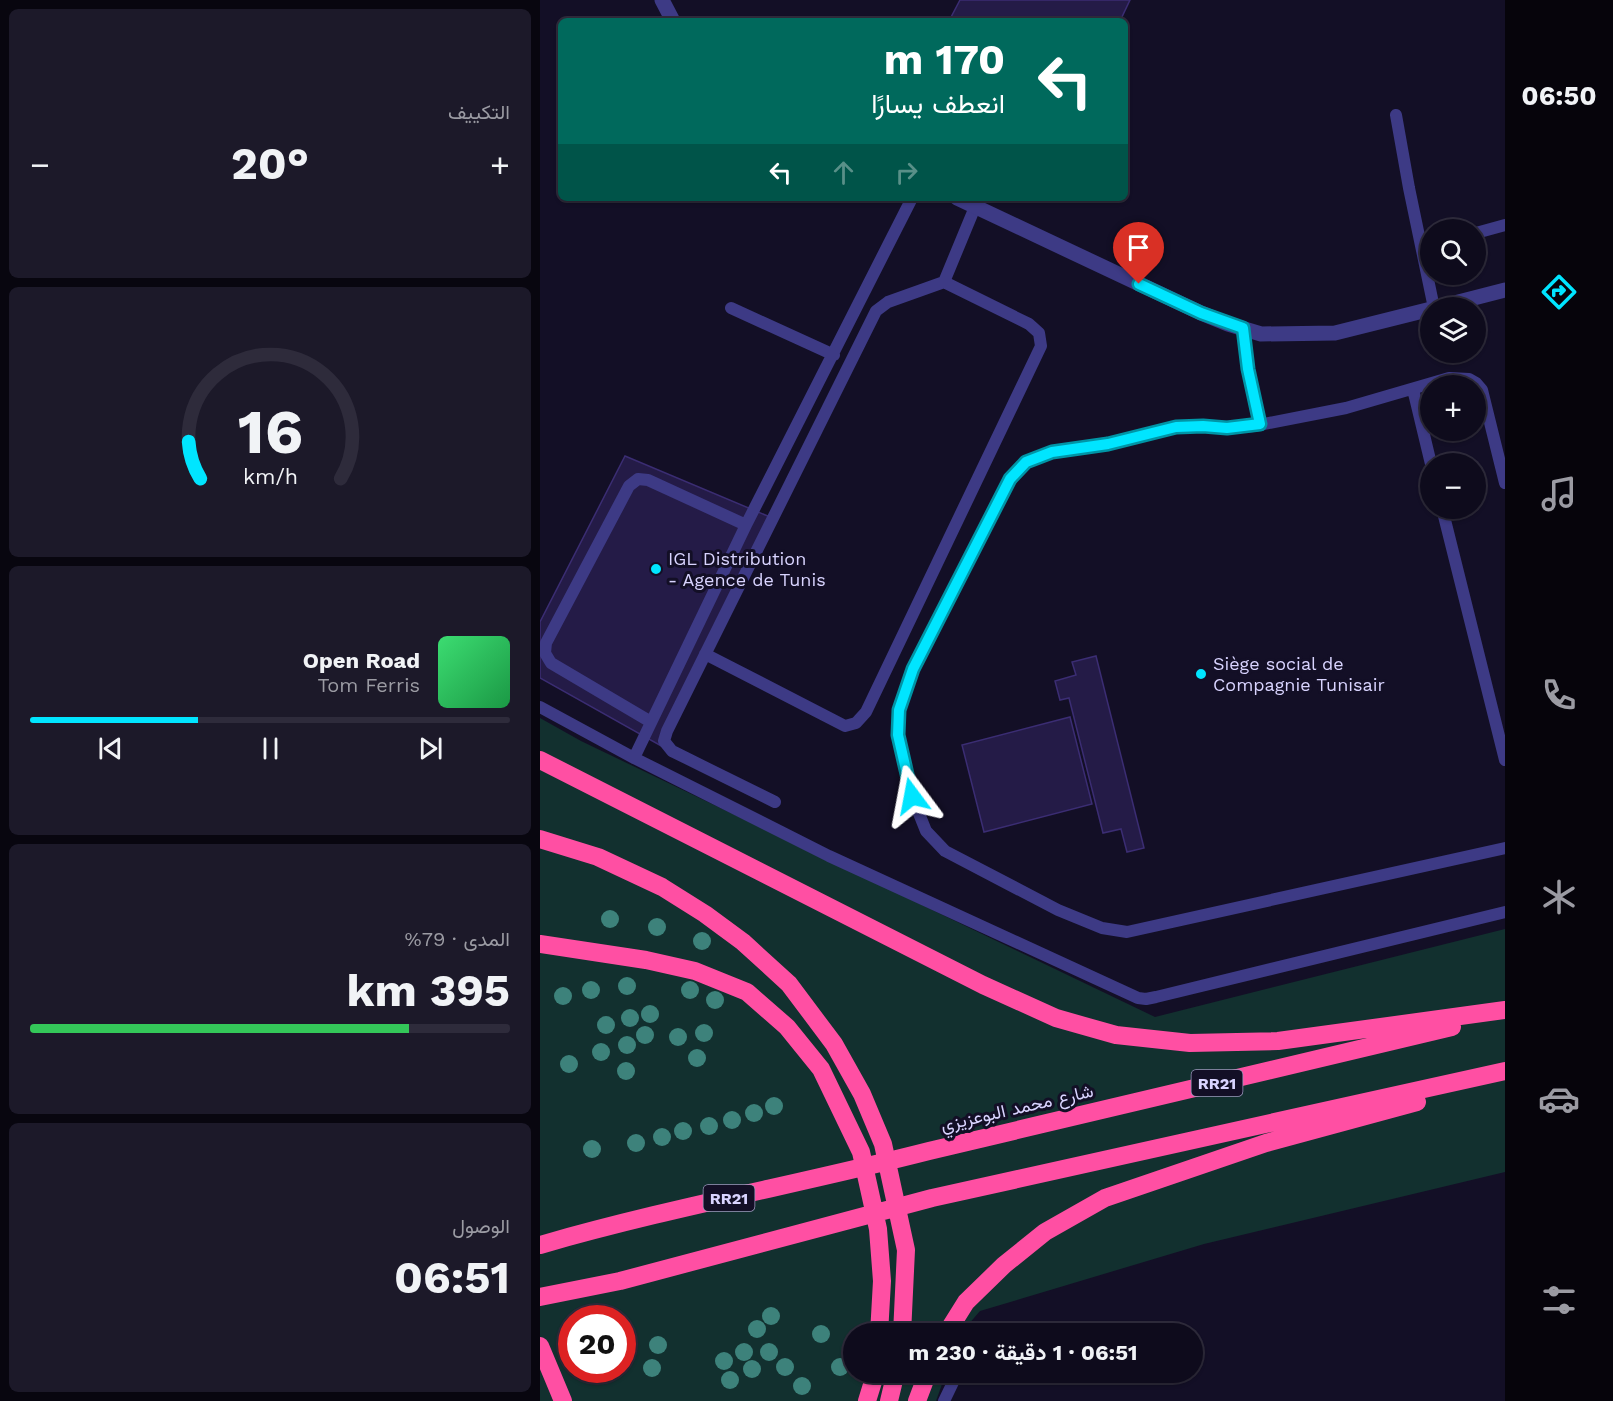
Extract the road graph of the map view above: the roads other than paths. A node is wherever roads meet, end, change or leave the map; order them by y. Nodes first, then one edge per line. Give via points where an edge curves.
1 (662, 0) edge
2 (672, 18) edge
3 (1396, 115) dead end
4 (911, 201) edge
5 (963, 201) edge
6 (975, 207) junction
7 (1420, 220) edge
8 (1505, 225) edge
9 (1486, 230) edge
10 (944, 282) junction
11 (1505, 290) edge
12 (1477, 297) edge
13 (731, 308) dead end
14 (1420, 311) edge
15 (1243, 328) junction
16 (834, 355) junction
17 (1413, 389) junction
18 (1260, 424) junction
19 (1428, 453) edge
20 (1505, 483) edge
21 (1445, 519) edge
22 (746, 525) junction
23 (705, 654) junction
24 (540, 707) edge
25 (651, 723) junction
26 (634, 758) junction
27 (540, 760) edge
28 (1505, 760) edge
29 (775, 802) dead end
30 (540, 839) edge
31 (1505, 848) edge
32 (1505, 912) edge
33 (540, 944) edge
34 (1505, 1010) edge
35 (1505, 1015) edge
36 (1505, 1072) edge
37 (607, 1226) junction
38 (540, 1240) edge
39 (540, 1245) edge
40 (620, 1281) junction
41 (540, 1298) edge
42 (540, 1305) edge
43 (880, 1323) edge
44 (903, 1323) edge
45 (953, 1323) edge
46 (540, 1346) edge
47 (873, 1383) edge
48 (893, 1383) edge
49 (924, 1383) edge
50 (953, 1383) edge
51 (563, 1401) edge
52 (867, 1401) edge
53 (889, 1401) edge
54 (917, 1401) edge
55 (944, 1401) edge

1 - 2 street
3 - 7 lane
4 - 16 lane
5 - 6 street
6 - 10 lane
6 - 15 street via 1201,313
8 - 9 lane
10 - 23 lane via 888,302 876,311
10 - 23 lane via 1029,324 1039,333 1041,346 866,712 856,723 845,726
11 - 12 street
13 - 16 lane
14 - 15 street via 1335,333 1261,334
15 - 18 lane
16 - 22 lane
17 - 18 lane via 1346,408
17 - 19 lane
17 - 20 lane via 1449,378 1476,383 1482,390
18 - 31 lane via 1176,427 1108,444 1052,452 1026,462 1010,479 913,669 899,710 898,735 912,796 926,831 945,851 1058,910 1102,928 1127,932
21 - 28 lane
22 - 25 lane
22 - 25 lane via 638,479 629,486 546,643 544,653 551,663
23 - 29 lane via 664,741 672,751
24 - 26 lane
25 - 26 lane
26 - 32 lane via 829,856 1138,998 1156,997
27 - 34 highway via 982,985 1056,1018 1116,1035 1190,1043 1278,1041
30 - 44 highway via 598,857 662,887 705,914 789,984 834,1044 862,1094 883,1144 906,1250
33 - 43 highway via 695,971 747,992 787,1027 821,1069 861,1152 878,1229 882,1281
35 - 37 highway, شارع محمد البوعزيزي / RR21
36 - 40 highway via 932,1198
36 - 45 highway via 1406,1105 1266,1143 1105,1198 1045,1232 1004,1265 966,1302
37 - 38 highway
37 - 39 highway, شارع محمد البوعزيزي / RR21
40 - 41 highway
40 - 42 highway
46 - 51 highway
47 - 52 highway
48 - 53 highway
49 - 54 highway
50 - 55 lane

